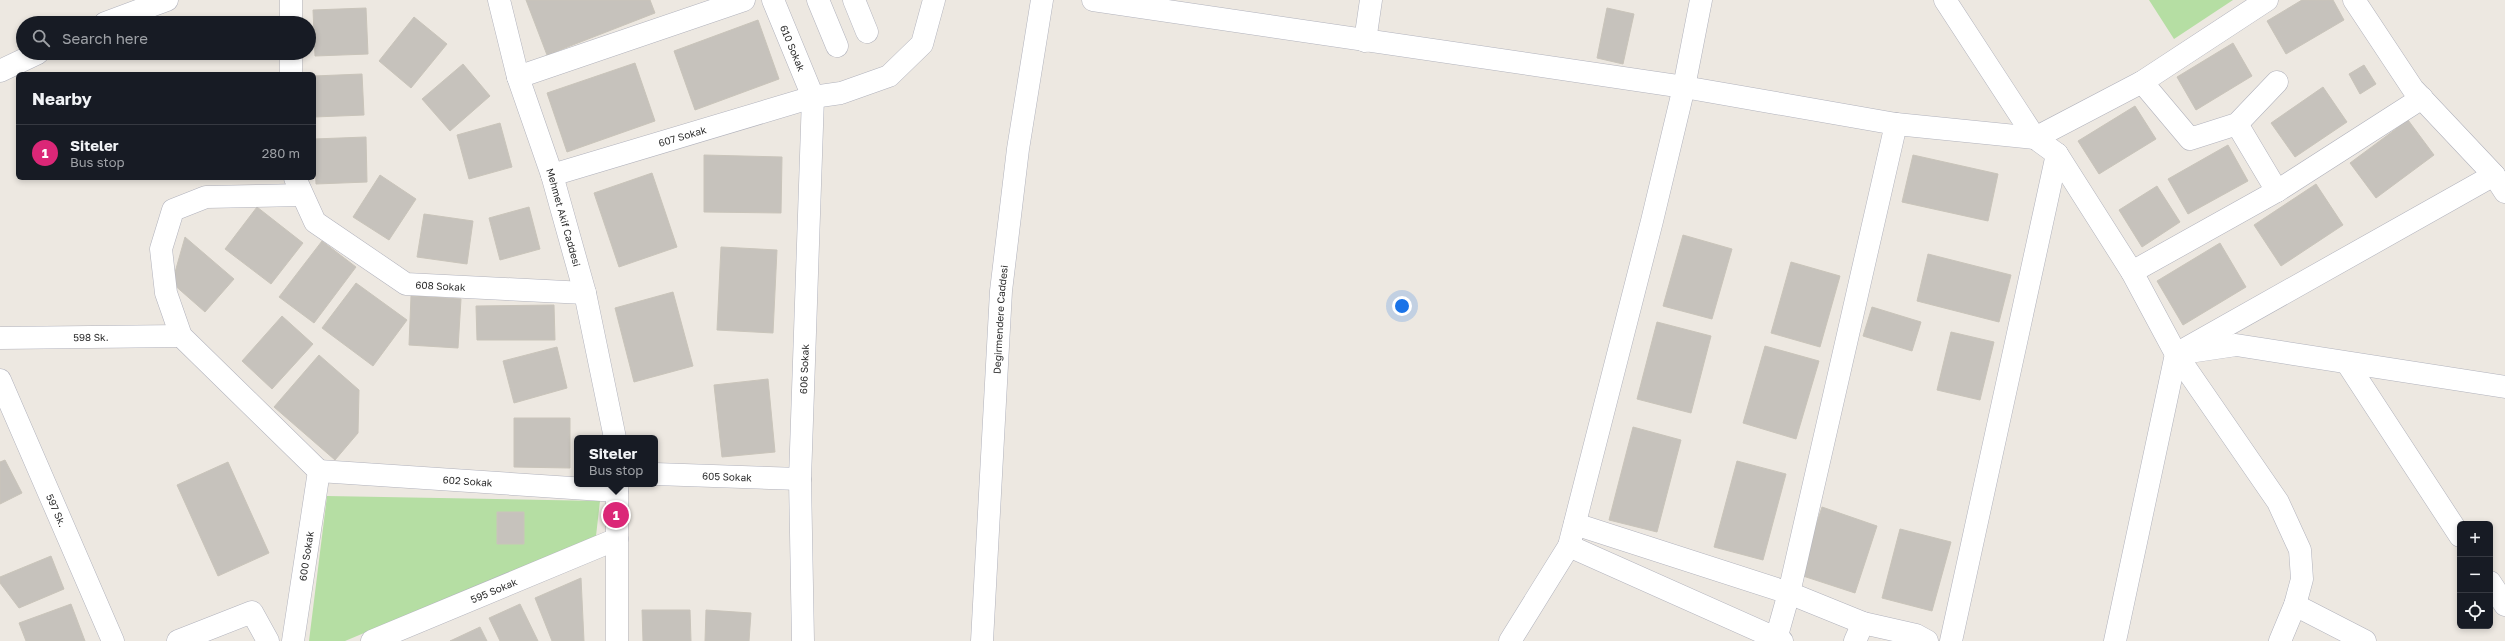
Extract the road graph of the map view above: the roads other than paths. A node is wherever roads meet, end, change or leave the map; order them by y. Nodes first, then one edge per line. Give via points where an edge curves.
1 (167, 0) edge
2 (291, 0) edge
3 (499, 0) edge
4 (744, 0) edge
5 (773, 0) edge
6 (818, 0) edge
7 (854, 0) edge
8 (934, 0) edge
9 (1042, 0) edge
10 (1093, 0) edge
11 (1370, 0) edge
12 (1701, 0) edge
13 (1945, 0) edge
14 (2267, 0) edge
15 (2354, 0) edge
16 (124, 16) edge
17 (291, 16) edge
18 (867, 32) dead end
19 (1365, 41) junction
20 (837, 46) dead end
21 (23, 60) edge
22 (291, 60) edge
23 (0, 71) edge
24 (291, 72) edge
25 (518, 77) junction
26 (2142, 82) junction
27 (2277, 82) dead end
28 (1684, 87) junction
29 (813, 97) junction
30 (2422, 98) junction
31 (1896, 124) junction
32 (2237, 124) junction
33 (2034, 138) junction
34 (2057, 154) junction
35 (552, 175) junction
36 (2500, 184) edge
37 (298, 186) edge
38 (2277, 191) junction
39 (2132, 272) junction
40 (585, 293) junction
41 (181, 336) junction
42 (0, 338) edge
43 (2176, 354) junction
44 (2347, 363) junction
45 (0, 380) edge
46 (2505, 387) edge
47 (614, 435) edge
48 (319, 471) junction
49 (658, 474) edge
50 (800, 479) junction
51 (574, 486) edge
52 (599, 487) edge
53 (617, 488) edge
54 (1575, 524) junction
55 (2457, 531) edge
56 (617, 539) junction
57 (1569, 546) junction
58 (2493, 587) edge
59 (1789, 593) junction
60 (2295, 605) junction
61 (2505, 605) edge
62 (1859, 632) edge
63 (1779, 640) edge
64 (113, 641) edge
65 (178, 641) edge
66 (268, 641) edge
67 (293, 641) edge
68 (372, 641) edge
69 (617, 641) edge
70 (803, 641) edge
71 (982, 641) edge
72 (1510, 641) edge
73 (1927, 641) edge
74 (1951, 641) edge
75 (2115, 641) edge
76 (2280, 641) edge
77 (2365, 641) edge

1 - 16 street
2 - 17 street
3 - 25 street, Mehmet Akif Caddesi
4 - 25 street
5 - 29 street, 610 Sokak
6 - 20 street
7 - 18 street
8 - 29 street, 607 Sokak via 922,44 889,76 841,93
9 - 71 street, Değirmendere Caddesi via 1018,149 1002,283
10 - 19 street
11 - 19 street
12 - 28 street
13 - 33 street
14 - 26 street
15 - 30 street
19 - 28 street
21 - 23 street
22 - 24 street
25 - 35 street, Mehmet Akif Caddesi
26 - 32 street via 2190,139
26 - 33 street
27 - 32 street
28 - 31 street
28 - 54 street via 1624,336
29 - 35 street, 607 Sokak
29 - 50 street, 606 Sokak
30 - 36 street
30 - 38 street
31 - 33 street
31 - 59 street
32 - 38 street
33 - 34 street
34 - 39 street
34 - 74 street
35 - 40 street, Mehmet Akif Caddesi
36 - 43 street
37 - 40 street, 608 Sokak via 315,222 406,284
37 - 41 street via 206,197 173,210 161,249 166,293
38 - 39 street
39 - 43 street
40 - 47 street, Mehmet Akif Caddesi
41 - 42 street, 598 Sk.
41 - 48 street
43 - 44 street via 2236,345
43 - 60 street via 2278,502 2300,550 2302,579
43 - 75 street
44 - 46 street
44 - 55 street
45 - 64 street, 597 Sk.
48 - 51 street, 602 Sokak
48 - 67 street, 600 Sokak
49 - 50 street, 605 Sokak
50 - 70 street, 606 Sokak
52 - 53 street, 602 Sokak
53 - 56 street
54 - 57 street
54 - 59 street
56 - 68 street, 595 Sokak
56 - 69 street
57 - 63 street
57 - 72 street
58 - 61 street
59 - 62 street
59 - 63 street
60 - 76 street
60 - 77 street
62 - 73 street via 1916,635
65 - 66 street via 252,612

